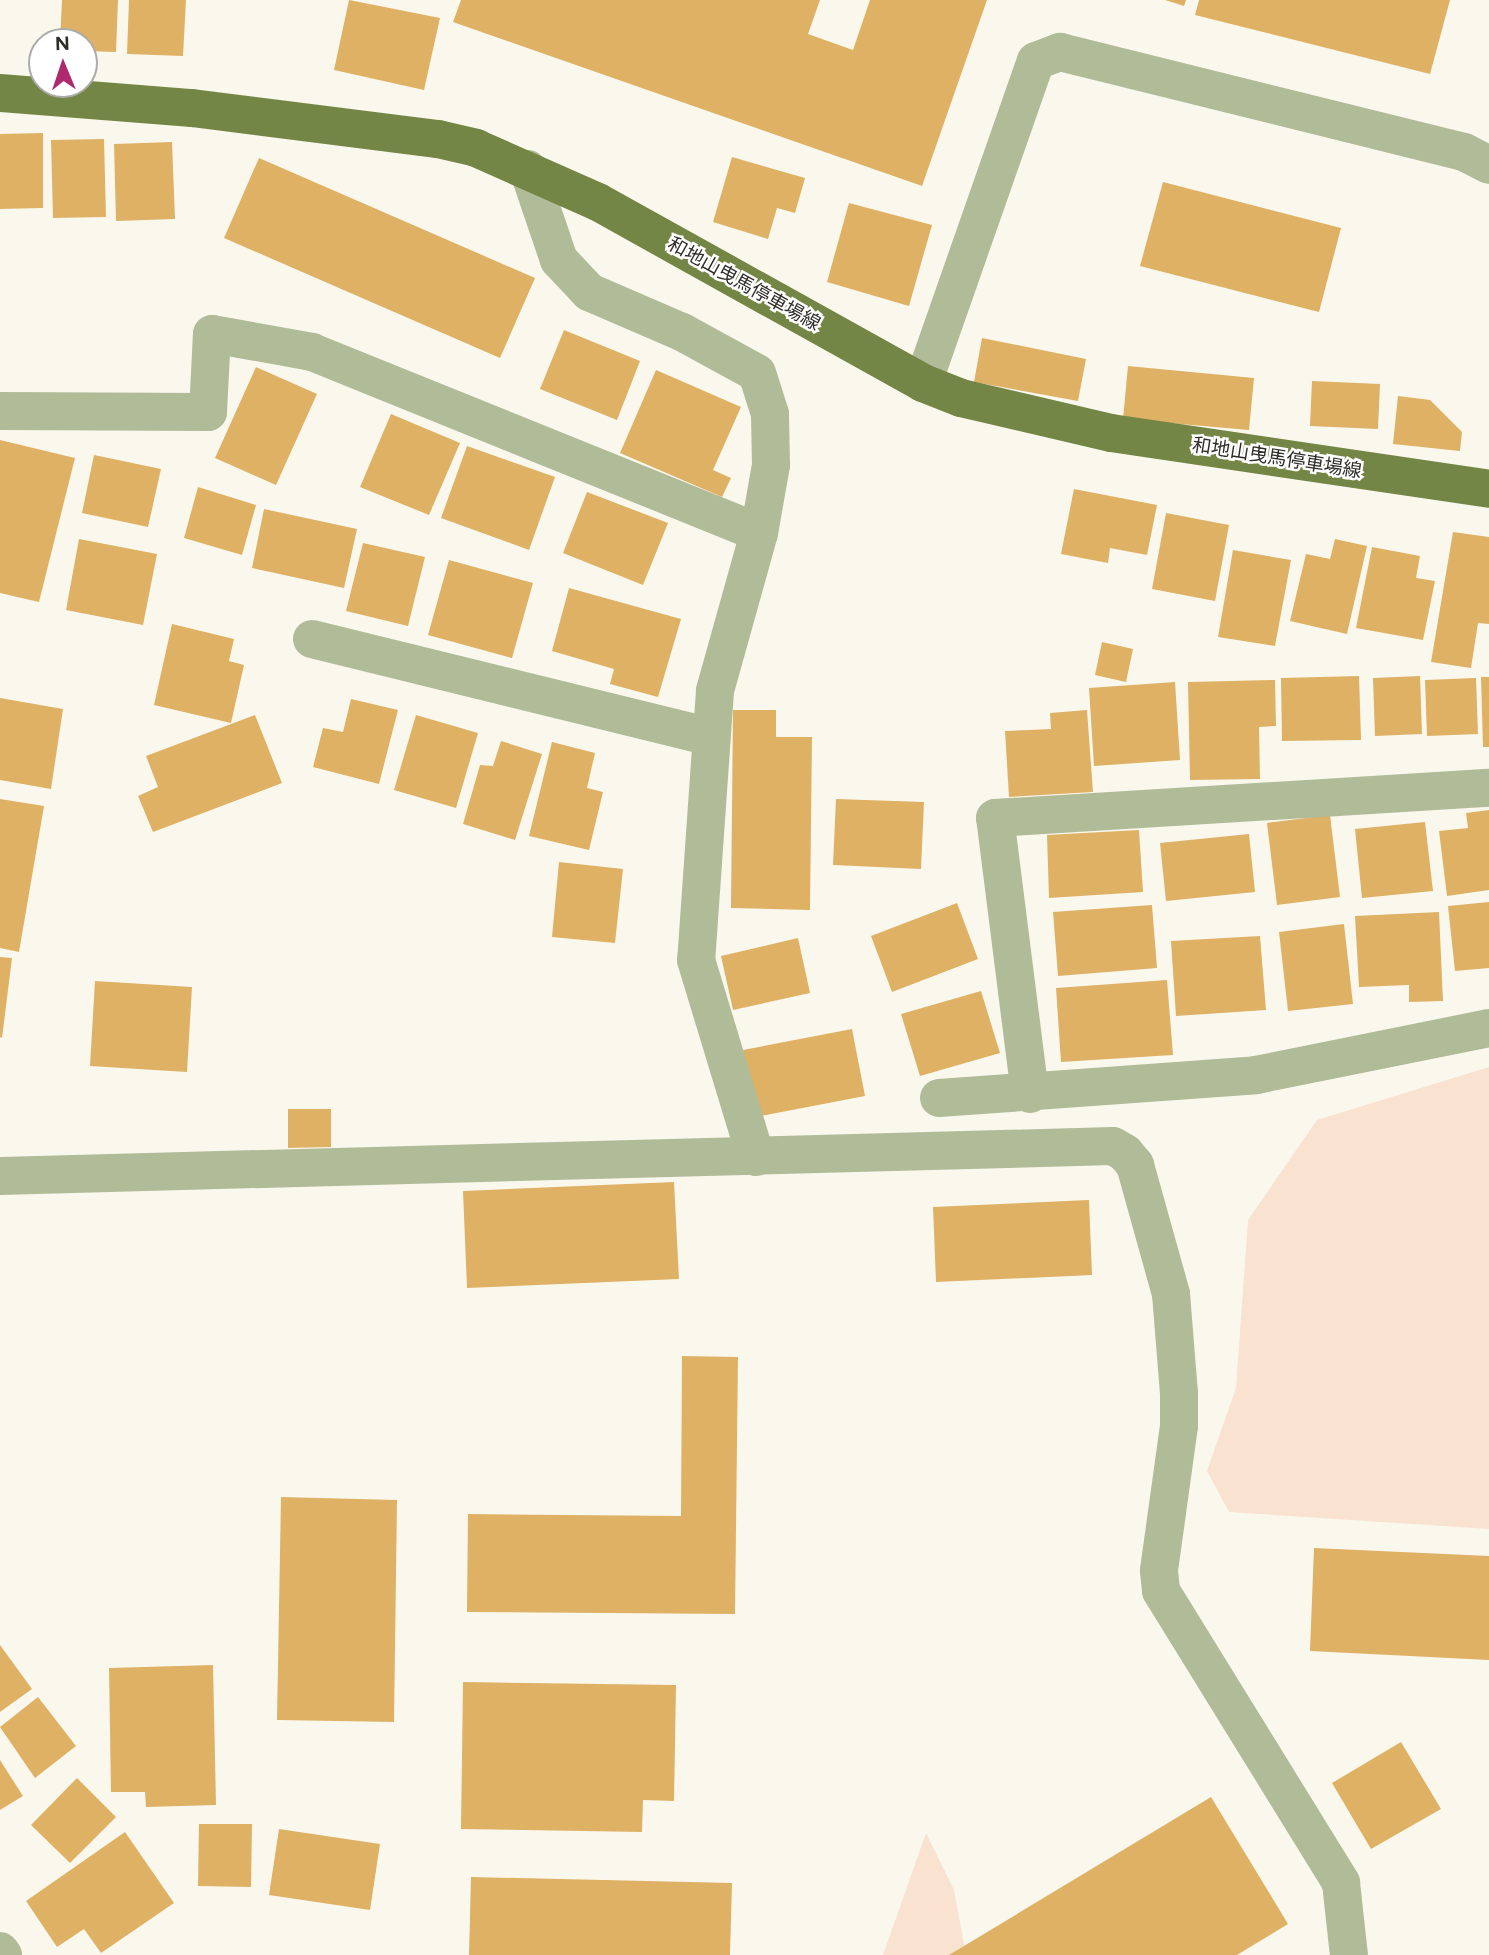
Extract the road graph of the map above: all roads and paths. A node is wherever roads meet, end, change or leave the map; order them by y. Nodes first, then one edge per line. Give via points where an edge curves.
1 (0, 93) edge
2 (1489, 165) edge
3 (528, 169) junction
4 (923, 383) junction
5 (0, 411) edge
6 (1489, 489) edge
7 (759, 533) junction
8 (312, 639) dead end
9 (710, 737) junction
10 (1489, 788) edge
11 (1489, 1028) edge
12 (1030, 1094) junction
13 (939, 1098) dead end
14 (756, 1157) junction
15 (0, 1176) edge
16 (1349, 1955) edge

1 - 3 main road, 和地山曳馬停車場線 via 192,108 438,139
2 - 4 street via 1464,152 1060,52 1036,61
3 - 4 main road, 和地山曳馬停車場線 via 598,202
3 - 7 street via 559,260 589,292 682,332 757,373 769,414 771,465
4 - 6 main road, 和地山曳馬停車場線 via 961,398 1111,433
5 - 7 street via 208,412 212,334 312,352
7 - 9 street via 718,679
8 - 9 street
9 - 14 street via 696,960
10 - 12 street via 995,818
11 - 12 street via 1256,1075
12 - 13 street
14 - 15 street
14 - 16 street via 1113,1146 1135,1165 1171,1294 1179,1393 1180,1426 1159,1571 1161,1591 1340,1883

